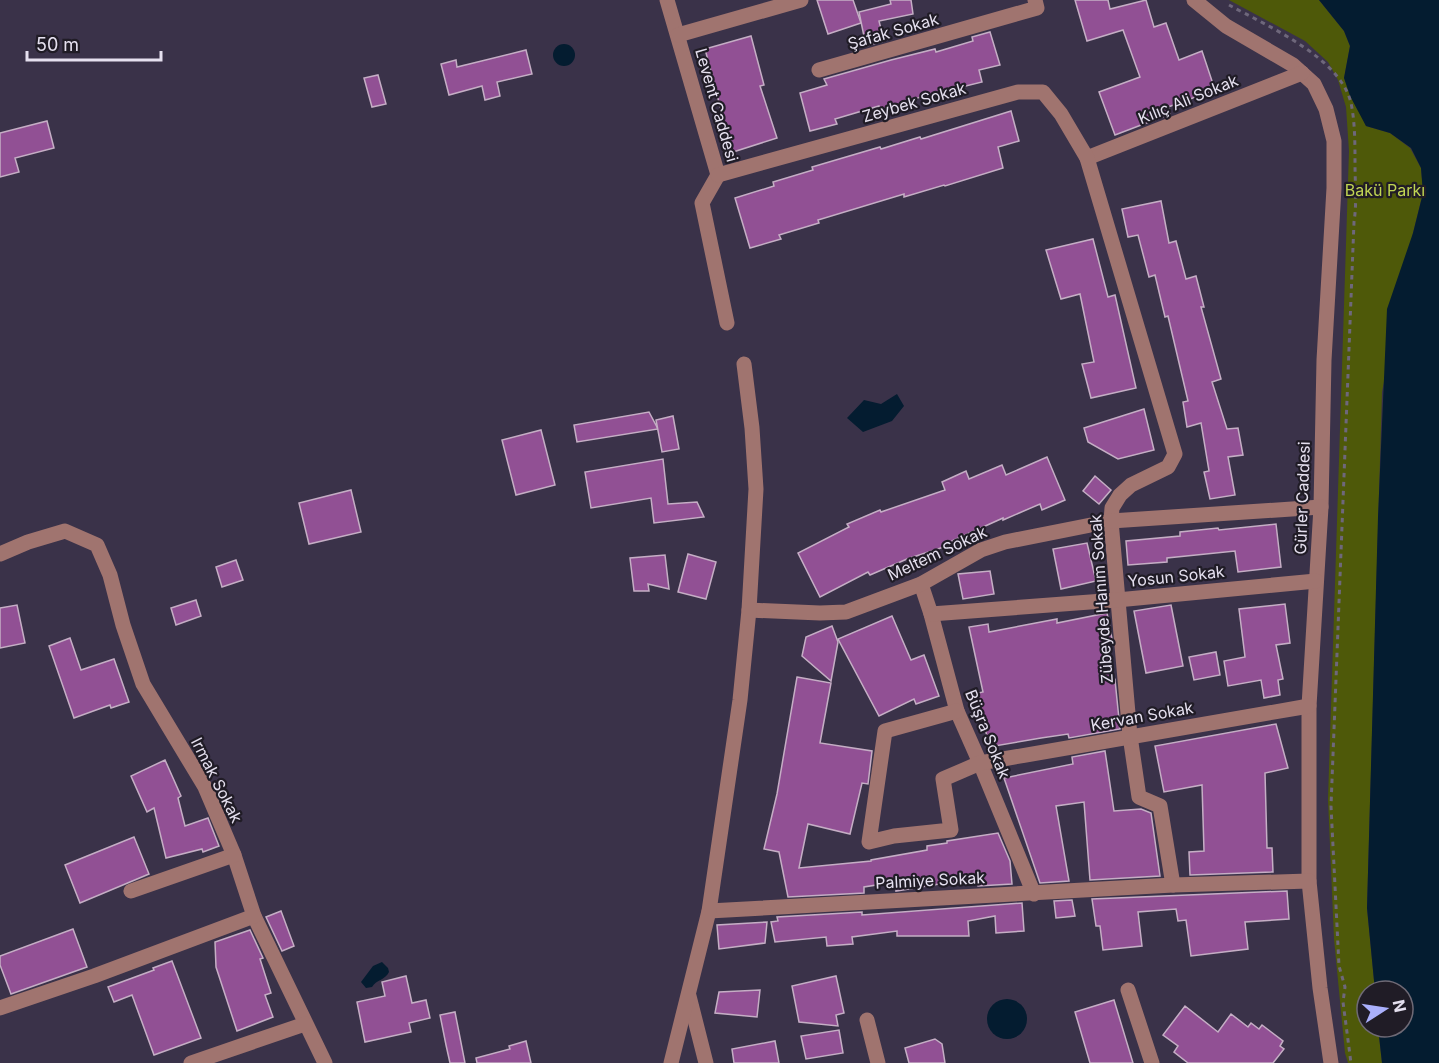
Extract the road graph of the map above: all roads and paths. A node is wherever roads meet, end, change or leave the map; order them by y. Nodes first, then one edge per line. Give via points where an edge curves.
1 (667, 0) edge
2 (801, 0) edge
3 (1035, 0) edge
4 (1194, 0) edge
5 (678, 35) junction
6 (819, 70) dead end
7 (1302, 73) junction
8 (1087, 158) junction
9 (718, 175) junction
10 (727, 323) dead end
11 (744, 364) dead end
12 (1321, 507) junction
13 (1111, 521) junction
14 (0, 554) edge
15 (1317, 581) junction
16 (921, 584) junction
17 (1117, 600) junction
18 (748, 610) junction
19 (931, 614) junction
20 (1310, 706) junction
21 (957, 711) junction
22 (1130, 736) junction
23 (980, 763) junction
24 (234, 855) junction
25 (1309, 880) junction
26 (1173, 885) junction
27 (131, 891) dead end
28 (1034, 894) junction
29 (709, 911) junction
30 (254, 916) junction
31 (1128, 990) dead end
32 (688, 994) junction
33 (0, 1008) edge
34 (867, 1020) dead end
35 (305, 1024) junction
36 (191, 1063) edge
37 (325, 1063) edge
38 (671, 1063) edge
39 (706, 1063) edge
40 (878, 1063) edge
41 (1152, 1063) edge
42 (1331, 1063) edge

1 - 5 street, Levent Caddesi
2 - 5 street
3 - 6 street, Şafak Sokak via 1037,8
4 - 7 street, Gürler Caddesi via 1226,26
5 - 9 street, Levent Caddesi
7 - 8 street, Kılıç Ali Sokak
7 - 12 street, Gürler Caddesi via 1314,84 1326,109 1334,141
8 - 9 street, Zeybek Sokak via 1043,92 1018,92
8 - 13 street, Zübeyde Hanım Sokak via 1175,454 1168,467 1131,485 1120,495 1112,508
9 - 10 street, Levent Caddesi via 702,203
11 - 18 street via 756,489
12 - 13 street, Meltem Sokak
12 - 15 street, Gürler Caddesi
13 - 16 street, Meltem Sokak via 1005,542 981,550
13 - 17 street, Zübeyde Hanım Sokak
14 - 24 street, Irmak Sokak via 64,531 97,545 110,574 143,684 204,788
15 - 17 street, Yosun Sokak
15 - 20 street, Gürler Caddesi
16 - 18 street, Meltem Sokak via 846,612
16 - 19 street, Büşra Sokak
17 - 19 street, Yosun Sokak
17 - 22 street, Zübeyde Hanım Sokak
18 - 29 street via 740,700
19 - 21 street, Büşra Sokak
20 - 22 street, Kervan Sokak
20 - 25 street, Gürler Caddesi
21 - 23 street, Büşra Sokak
21 - 23 street, Kervan Sokak via 885,731 869,842 951,830 943,779
22 - 23 street, Kervan Sokak
22 - 26 street, Zübeyde Hanım Sokak via 1139,797 1160,806
23 - 28 street, Büşra Sokak
24 - 27 street
24 - 30 street, Irmak Sokak
25 - 26 street, Palmiye Sokak
25 - 42 street, Gürler Caddesi
26 - 28 street, Palmiye Sokak
28 - 29 street, Palmiye Sokak
29 - 32 street
30 - 33 street
30 - 35 street, Irmak Sokak
31 - 41 street
32 - 38 street
32 - 39 street
34 - 40 street
35 - 36 street
35 - 37 street, Irmak Sokak

